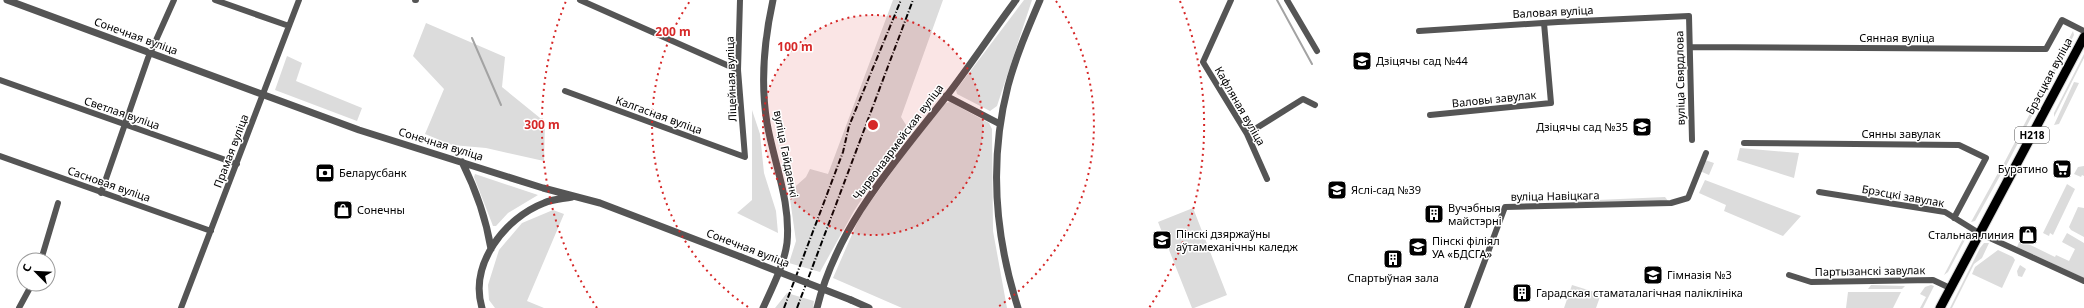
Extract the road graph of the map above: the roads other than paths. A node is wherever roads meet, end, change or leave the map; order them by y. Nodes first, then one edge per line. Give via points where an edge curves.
1 (7, 0) edge
2 (174, 0) edge
3 (215, 0) edge
4 (299, 0) edge
5 (580, 0) edge
6 (740, 0) edge
7 (773, 0) edge
8 (1016, 0) edge
9 (1040, 0) edge
10 (1231, 0) edge
11 (1287, 0) edge
12 (1689, 16) joint
13 (1544, 23) junction
14 (289, 26) junction
15 (1419, 31) dead end
16 (2084, 31) edge
17 (2084, 36) edge
18 (1690, 47) junction
19 (1317, 51) dead end
20 (151, 54) junction
21 (738, 70) junction
22 (0, 80) edge
23 (565, 91) dead end
24 (263, 95) junction
25 (946, 96) junction
26 (1315, 105) dead end
27 (1430, 115) dead end
28 (1000, 124) junction
29 (125, 125) junction
30 (1247, 134) junction
31 (1692, 140) dead end
32 (1744, 143) dead end
33 (1706, 153) dead end
34 (0, 156) edge
35 (746, 157) joint
36 (462, 162) junction
37 (237, 164) junction
38 (1268, 179) dead end
39 (1819, 192) dead end
40 (102, 193) junction
41 (574, 197) junction
42 (58, 203) dead end
43 (1954, 218) junction
44 (211, 231) junction
45 (1979, 233) junction
46 (491, 249) junction
47 (43, 252) edge
48 (1789, 276) dead end
49 (2084, 282) edge
50 (1950, 288) junction
51 (28, 292) edge
52 (19, 308) edge
53 (181, 308) edge
54 (482, 308) edge
55 (763, 308) edge
56 (817, 308) edge
57 (869, 308) edge
58 (1018, 308) edge
59 (1467, 308) edge
60 (1940, 308) edge

1 - 20 street, Сонечная вуліца
2 - 20 street
3 - 14 street
4 - 14 street, Прамая вуліца
5 - 21 street
6 - 21 street, Ліцейная вуліца
7 - 55 street, вуліца Гайдаенкі via 762,74 767,123 782,182 787,227 782,262
8 - 25 street, Чырвонаармейская вуліца
9 - 28 street via 1008,86
10 - 30 street, Кафляная вуліца via 1203,62
11 - 19 street
12 - 13 street, Валовая вуліца
12 - 18 street, вуліца Свярдлова
13 - 15 street, Валовая вуліца
13 - 27 street, Валовы завулак via 1551,103
14 - 24 street, Прамая вуліца
16 - 18 street, Сянная вуліца via 2062,20 2046,49
17 - 45 main road, Брэсцкая вуліца / Н218
18 - 31 street, вуліца Свярдлова
20 - 24 street, Сонечная вуліца
20 - 29 street
21 - 35 street, Ліцейная вуліца
22 - 29 street, Светлая вуліца
23 - 35 street, Калгасная вуліца
24 - 36 street, Сонечная вуліца via 359,130
24 - 37 street, Прамая вуліца
25 - 28 street
25 - 56 street, Чырвонаармейская вуліца via 863,205 830,270
26 - 30 street via 1303,99
28 - 58 street via 996,168 1000,236 1008,278
29 - 37 street, Светлая вуліца
29 - 40 street
30 - 38 street, Кафляная вуліца
32 - 43 street, Сянны завулак via 1959,145 1986,158
33 - 59 street, вуліца Навіцкага via 1688,198 1671,203 1505,207
34 - 40 street, Сасновая вуліца
36 - 41 street, Сонечная вуліца
36 - 46 street via 479,200
37 - 44 street, Прамая вуліца
39 - 43 street, Брэсцкі завулак via 1936,210
40 - 44 street, Сасновая вуліца
41 - 46 street via 546,202 522,214 503,232
41 - 57 street, Сонечная вуліца, bridge via 585,198 624,211
42 - 47 street
43 - 45 street, Брэсцкі завулак
44 - 53 street, Прамая вуліца
45 - 49 street
45 - 50 main road, Брэсцкая вуліца / Н218
46 - 54 street via 480,277
48 - 50 street, Партызанскі завулак via 1811,282 1933,280
50 - 60 main road, Брэсцкая вуліца / Н218
51 - 52 street

